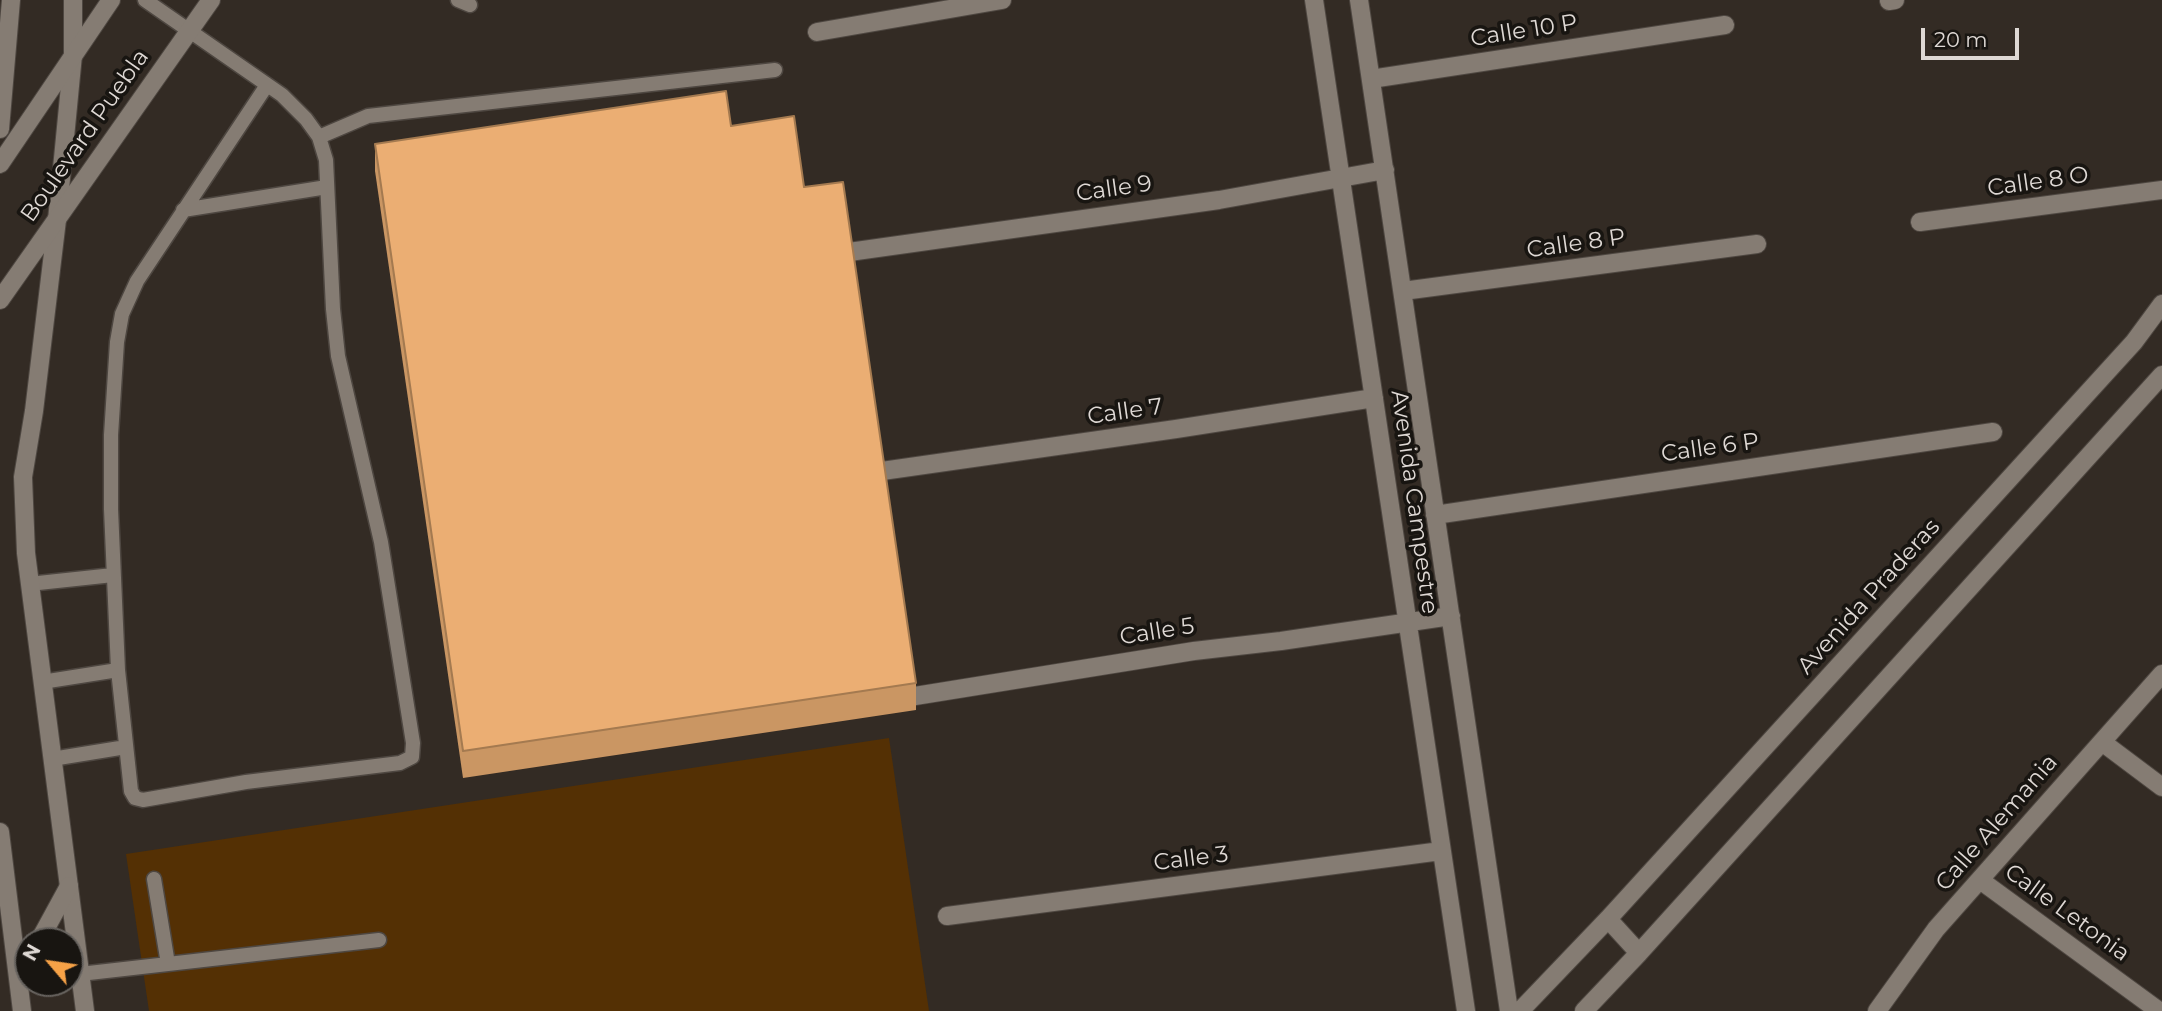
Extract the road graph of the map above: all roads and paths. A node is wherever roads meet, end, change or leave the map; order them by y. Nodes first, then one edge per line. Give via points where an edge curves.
1 (10, 0) edge
2 (73, 0) edge
3 (111, 0) edge
4 (145, 0) edge
5 (211, 0) edge
6 (1002, 0) edge
7 (1314, 0) edge
8 (1359, 0) edge
9 (1725, 25) dead end
10 (190, 30) junction
11 (817, 32) dead end
12 (73, 55) junction
13 (775, 70) dead end
14 (1371, 79) junction
15 (267, 85) junction
16 (0, 129) edge
17 (319, 137) junction
18 (0, 164) edge
19 (1385, 170) junction
20 (1341, 179) junction
21 (327, 187) junction
22 (2162, 190) edge
23 (183, 210) junction
24 (57, 220) junction
25 (1920, 222) dead end
26 (1757, 244) dead end
27 (849, 252) edge
28 (1403, 292) junction
29 (0, 300) edge
30 (2162, 304) edge
31 (2162, 375) edge
32 (1374, 398) junction
33 (1993, 432) dead end
34 (882, 471) edge
35 (1436, 515) junction
36 (113, 575) junction
37 (29, 584) junction
38 (1451, 616) junction
39 (1407, 622) junction
40 (118, 670) junction
41 (2162, 674) edge
42 (42, 682) junction
43 (915, 696) edge
44 (2102, 742) junction
45 (126, 747) junction
46 (52, 759) junction
47 (2162, 787) edge
48 (0, 832) edge
49 (1441, 851) junction
50 (154, 879) dead end
51 (1980, 880) junction
52 (69, 886) junction
53 (947, 916) dead end
54 (1608, 919) junction
55 (46, 927) edge
56 (74, 927) edge
57 (379, 940) dead end
58 (14, 946) edge
59 (1639, 953) junction
60 (168, 964) junction
61 (84, 974) edge
62 (1466, 1011) edge
63 (1509, 1011) edge
64 (1520, 1011) edge
65 (1584, 1011) edge
66 (1877, 1011) edge
67 (2159, 1011) edge

1 - 16 street
2 - 12 street
3 - 12 street
4 - 10 lane
5 - 10 street, Boulevard Puebla
6 - 11 street
7 - 20 street, Avenida Campestre
8 - 14 street, Avenida Campestre
9 - 14 street, Calle 10 P
10 - 15 lane
10 - 24 street, Boulevard Puebla
12 - 18 street
12 - 24 street
13 - 17 lane via 368,116
14 - 19 street, Avenida Campestre
15 - 17 lane via 306,119
15 - 23 lane
17 - 21 lane
19 - 20 street, Calle 9
19 - 28 street, Avenida Campestre
20 - 27 street, Calle 9
20 - 32 street, Avenida Campestre
21 - 23 lane
21 - 45 lane via 338,356 381,542 412,757 400,763 143,800 131,791
22 - 25 street, Calle 8 O
23 - 36 lane via 136,281 122,314 111,435
24 - 29 street, Boulevard Puebla
24 - 37 street via 23,477
26 - 28 street, Calle 8 P
28 - 35 street, Avenida Campestre
30 - 54 street, Avenida Praderas via 2134,342
31 - 59 street
32 - 34 street, Calle 7
32 - 39 street, Avenida Campestre
33 - 35 street, Calle 6 P
35 - 38 street, Avenida Campestre
36 - 37 lane
36 - 40 lane
37 - 42 street
38 - 39 street, Calle 5
38 - 63 street, Avenida Campestre
39 - 43 street, Calle 5
39 - 49 street, Avenida Campestre
40 - 42 lane
40 - 45 lane
41 - 44 street, Calle Alemania
42 - 46 street
44 - 47 street
44 - 51 street, Calle Alemania
45 - 46 lane
46 - 52 street
48 - 58 street
49 - 53 street, Calle 3
49 - 62 street, Avenida Campestre
50 - 60 lane
51 - 66 street, Calle Alemania via 1936,929
51 - 67 street, Calle Letonia
52 - 55 street
52 - 56 street
54 - 59 street
54 - 64 street, Avenida Praderas
57 - 60 lane
59 - 65 street
60 - 61 lane

